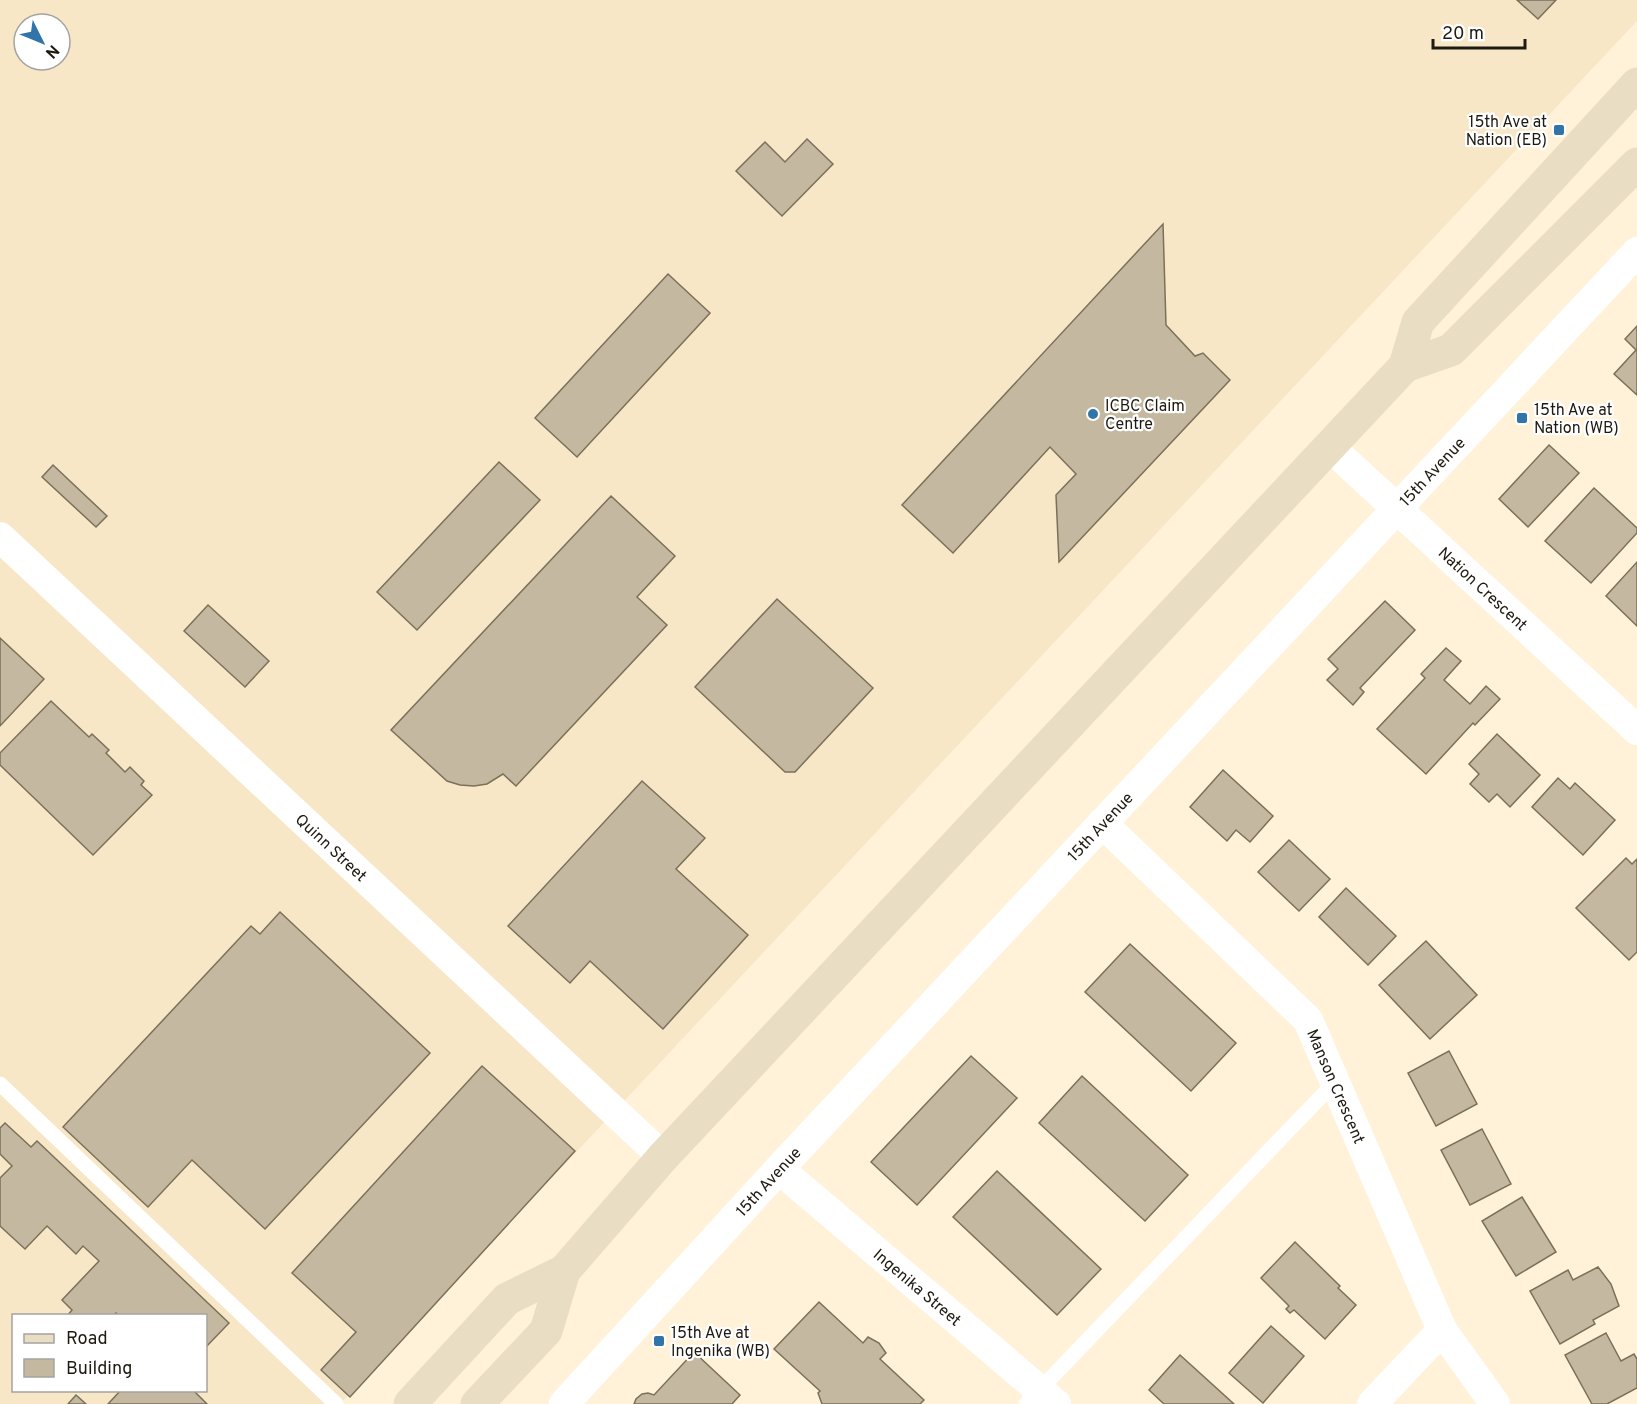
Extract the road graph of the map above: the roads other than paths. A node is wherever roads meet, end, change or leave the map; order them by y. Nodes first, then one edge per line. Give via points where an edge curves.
1 (1637, 84) edge
2 (1637, 164) edge
3 (1637, 252) edge
4 (1405, 366) junction
5 (1329, 446) junction
6 (1396, 508) junction
7 (0, 537) edge
8 (1637, 730) edge
9 (1102, 823) junction
10 (1335, 1082) junction
11 (0, 1084) edge
12 (663, 1157) junction
13 (779, 1169) junction
14 (564, 1271) junction
15 (1442, 1330) junction
16 (1041, 1399) edge
17 (418, 1401) edge
18 (336, 1404) edge
19 (477, 1404) edge
20 (564, 1404) edge
21 (1372, 1404) edge
22 (1495, 1404) edge

1 - 4 main road via 1418,322
2 - 4 main road via 1451,350
3 - 6 street, 15th Avenue
4 - 5 main road
5 - 6 street, Nation Crescent
5 - 12 main road
6 - 8 street, Nation Crescent
6 - 9 street, 15th Avenue
7 - 12 street, Quinn Street
9 - 10 street, Manson Crescent via 1308,1020
9 - 13 street, 15th Avenue
10 - 15 street, Manson Crescent
10 - 16 lane
11 - 18 lane
12 - 14 main road
13 - 16 street, Ingenika Street
13 - 20 street, 15th Avenue
14 - 17 main road via 507,1299
14 - 19 main road via 546,1331
15 - 21 street
15 - 22 street, Manson Crescent

